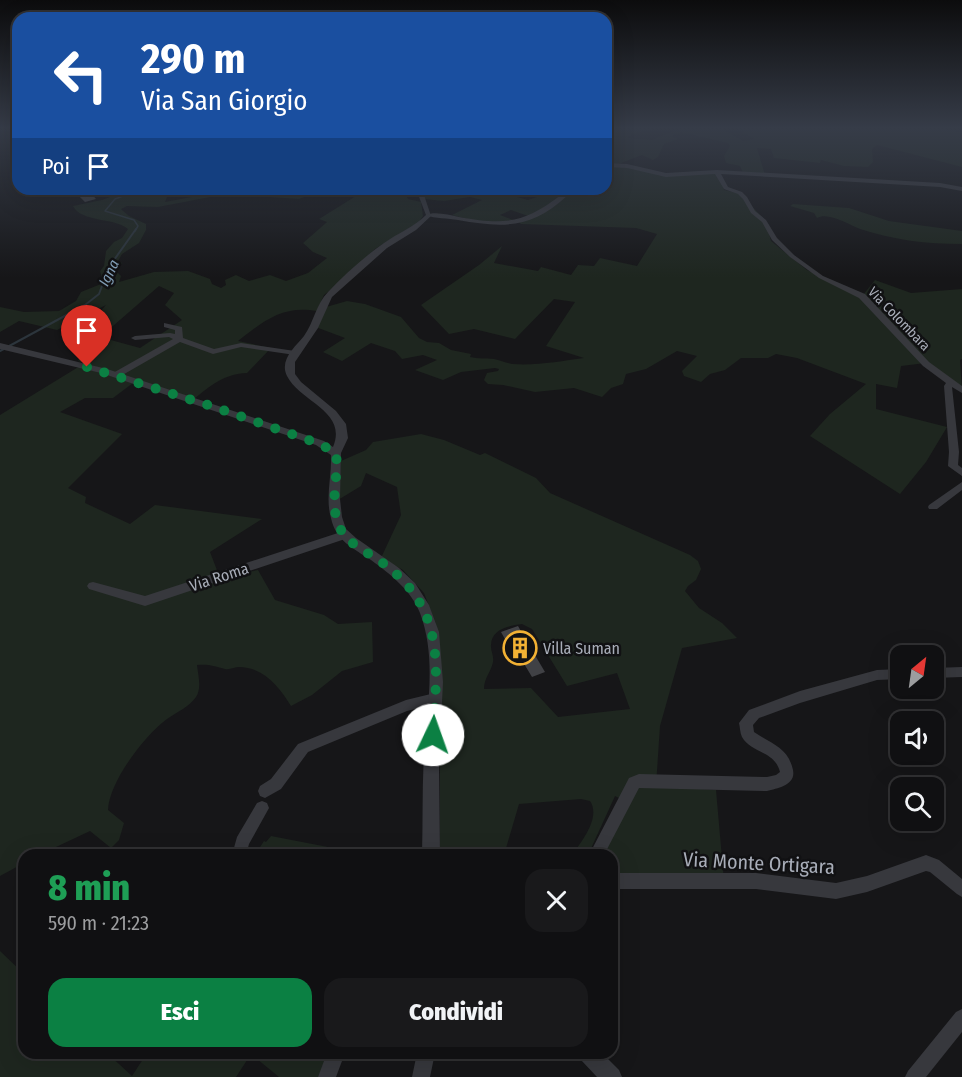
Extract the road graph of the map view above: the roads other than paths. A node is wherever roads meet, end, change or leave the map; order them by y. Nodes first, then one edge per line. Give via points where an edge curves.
1 (720, 177) edge
2 (807, 177) edge
3 (962, 189) edge
4 (421, 195) edge
5 (564, 195) edge
6 (429, 214) junction
7 (166, 325) dead end
8 (135, 338) dead end
9 (179, 339) junction
10 (1, 346) edge
11 (295, 353) junction
12 (116, 375) junction
13 (951, 382) junction
14 (962, 390) edge
15 (336, 453) junction
16 (962, 473) edge
17 (962, 485) edge
18 (933, 507) dead end
19 (344, 535) junction
20 (93, 586) dead end
21 (962, 672) edge
22 (944, 673) edge
23 (890, 674) edge
24 (435, 699) junction
25 (266, 791) dead end
26 (262, 808) dead end
27 (240, 849) edge
28 (431, 849) edge
29 (599, 849) edge
30 (618, 881) edge
31 (962, 889) edge
32 (962, 1018) edge
33 (334, 1059) edge
34 (425, 1059) edge
35 (594, 1059) edge
36 (327, 1077) edge
37 (421, 1077) edge
38 (612, 1077) edge
39 (914, 1077) edge

1 - 13 street, Via Colombara via 726,188 746,198 774,239 792,256 821,277 862,296 926,364
2 - 3 street
4 - 6 street
5 - 6 street via 556,203 513,223
6 - 11 street via 381,248 327,297 322,313
7 - 9 street via 179,329
8 - 9 street via 170,335
9 - 11 street via 213,352 242,345
9 - 12 street
10 - 12 street
11 - 15 street via 289,373 293,381 328,408 342,433
12 - 15 street via 320,444
13 - 14 street, Via Colombara
13 - 16 street via 948,386 953,466
15 - 19 street via 335,513
17 - 18 street
19 - 20 street, Via Roma via 145,601
19 - 24 street via 398,574 419,599 435,642
21 - 22 street
23 - 29 street via 800,697 754,714 746,723 748,735 784,761 787,775 780,781 634,783
24 - 25 street via 406,705 303,748 276,784
24 - 28 street
26 - 27 street
30 - 31 street, Via Monte Ortigara via 756,881 836,891 926,863 934,865
32 - 39 street
33 - 36 street
34 - 37 street
35 - 38 street

